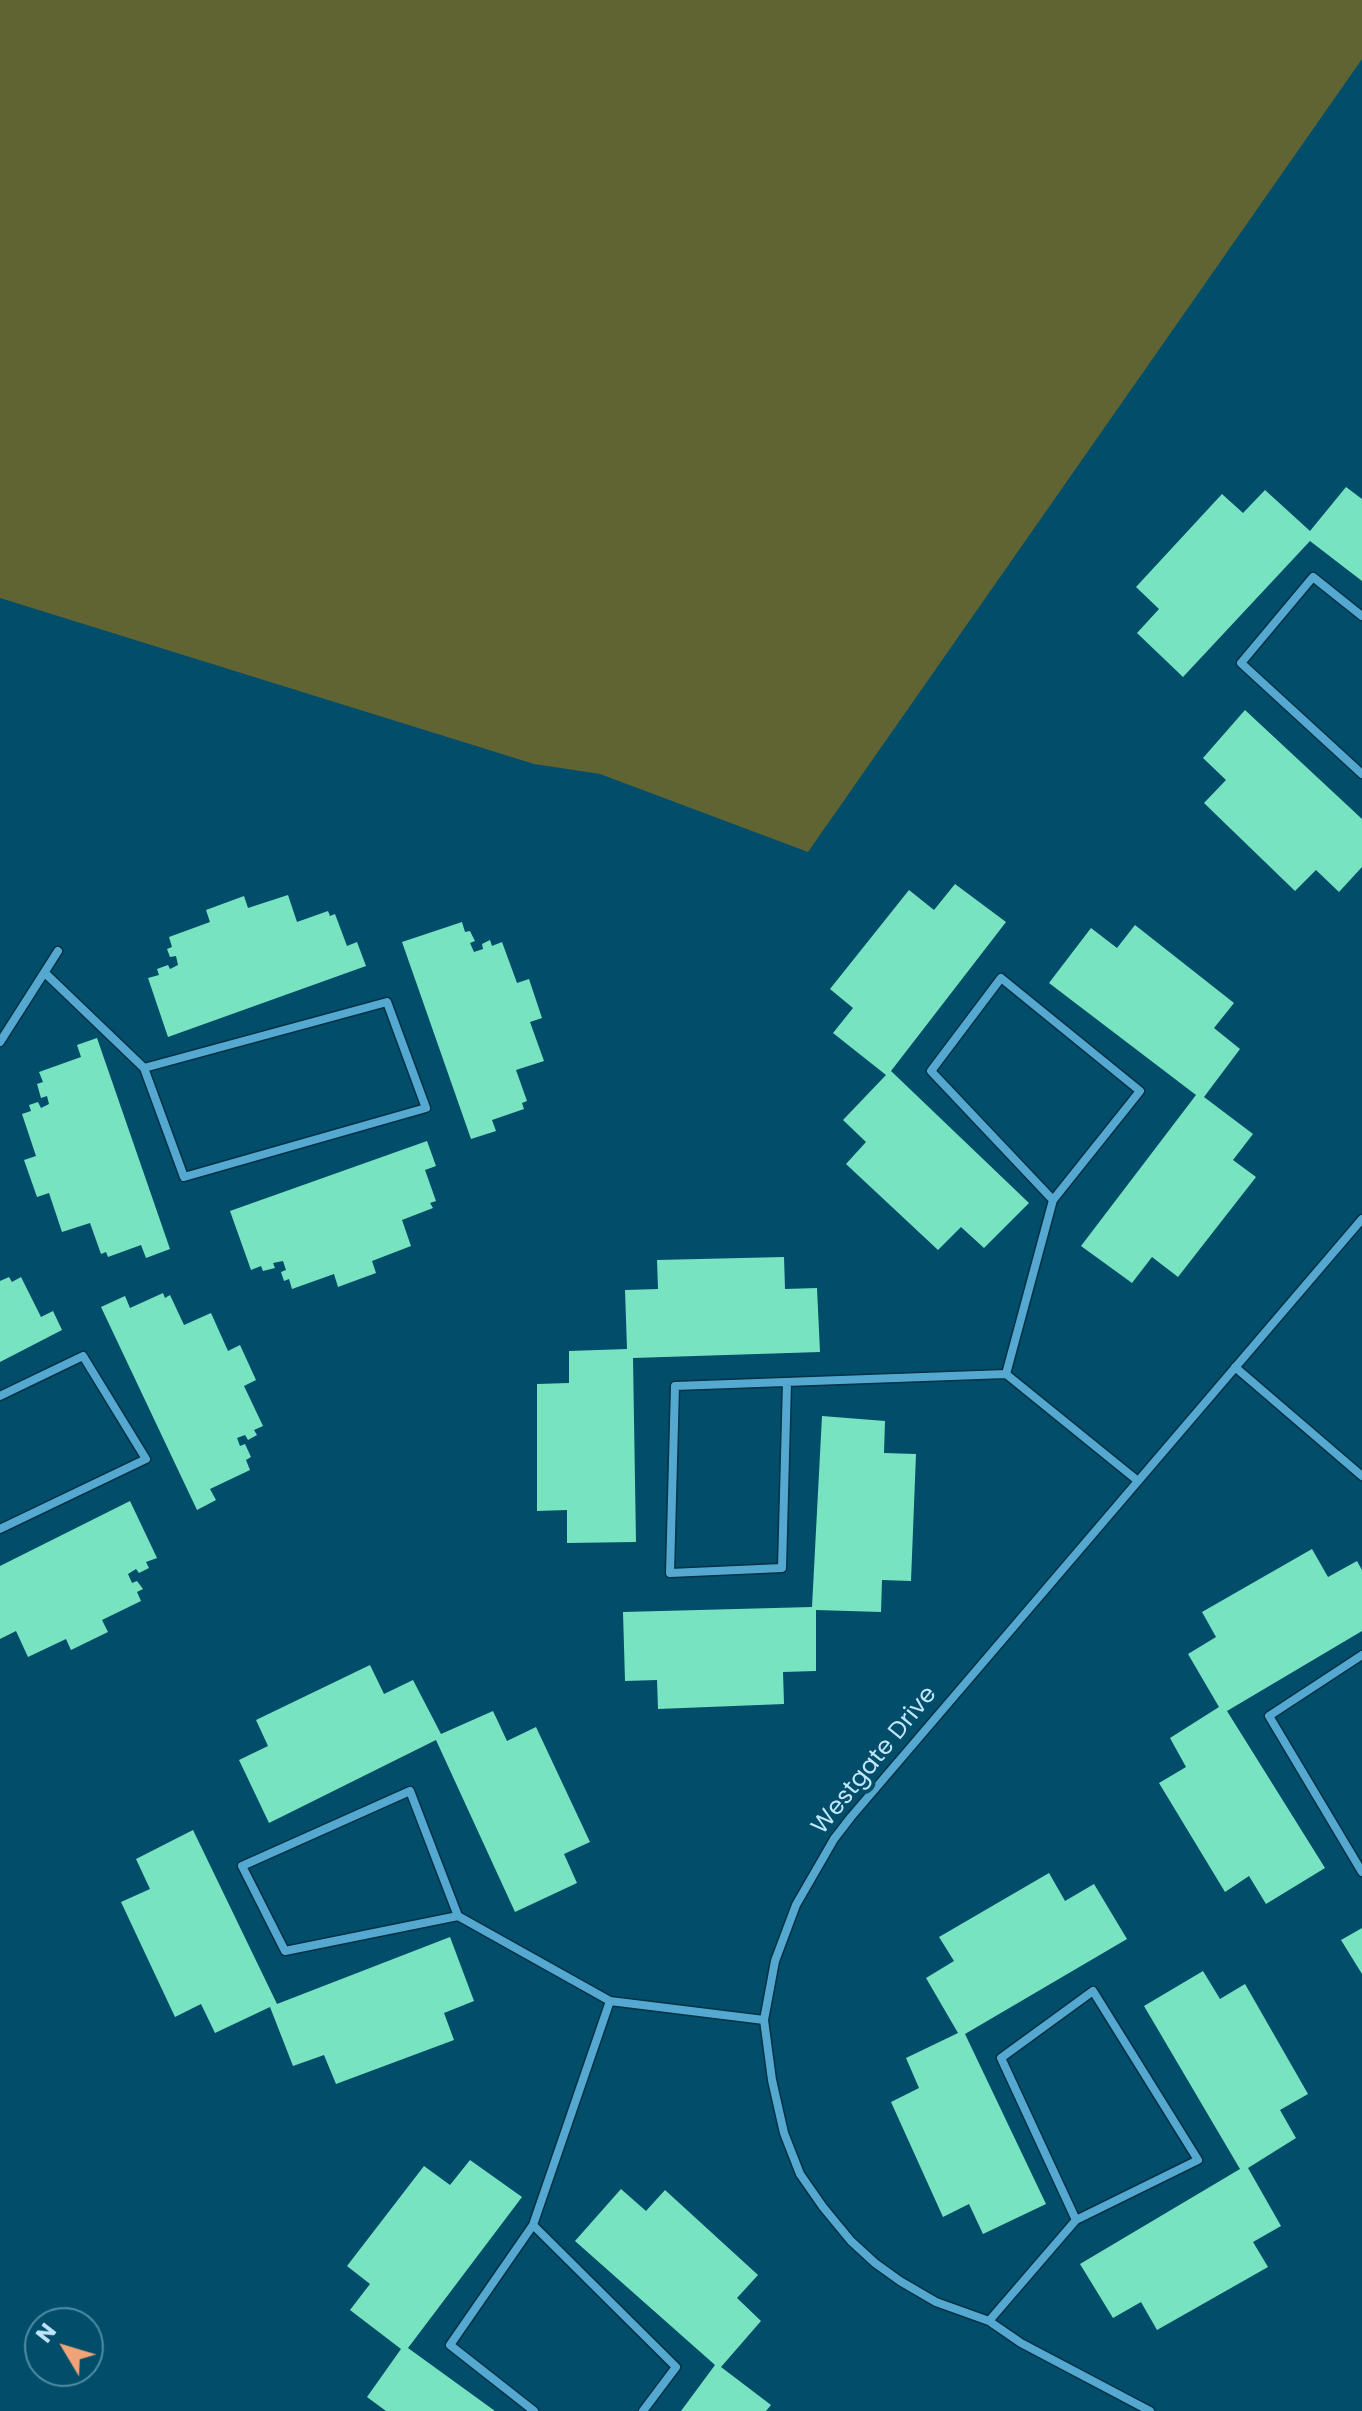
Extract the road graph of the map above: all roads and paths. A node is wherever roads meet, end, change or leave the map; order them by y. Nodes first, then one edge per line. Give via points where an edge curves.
1 (1362, 616) edge
2 (1362, 774) edge
3 (58, 951) dead end
4 (45, 973) junction
5 (4, 1028) edge
6 (0, 1042) edge
7 (144, 1068) junction
8 (1053, 1200) junction
9 (1362, 1219) edge
10 (1235, 1367) junction
11 (1006, 1374) junction
12 (787, 1382) junction
13 (0, 1396) edge
14 (1362, 1476) edge
15 (1138, 1481) junction
16 (0, 1529) edge
17 (1362, 1655) edge
18 (1362, 1872) edge
19 (458, 1916) junction
20 (610, 2001) junction
21 (764, 2020) junction
22 (1076, 2220) junction
23 (533, 2225) junction
24 (989, 2321) junction
25 (534, 2411) edge
26 (643, 2411) edge
27 (1150, 2411) edge

1 - 2 street via 1313,577 1241,663
3 - 4 street
4 - 5 street
4 - 7 street
5 - 6 street
7 - 7 street via 184,1177 426,1108 387,1002
8 - 8 street via 931,1071 1001,978 1140,1091
8 - 11 street
9 - 10 street, Westgate Drive
10 - 14 street
10 - 15 street, Westgate Drive
11 - 12 street
11 - 15 street
12 - 12 street via 675,1386 670,1573 782,1568
13 - 16 street via 83,1356 146,1459
15 - 21 street, Westgate Drive via 834,1839 796,1905 775,1961
17 - 18 street via 1269,1716
19 - 19 street via 285,1951 242,1866 410,1791
19 - 20 street
20 - 21 street
20 - 23 street
21 - 24 street, Westgate Drive via 784,2133 800,2174 823,2207 851,2241 900,2281 936,2302
22 - 22 street via 1198,2160 1093,1991 1001,2058
22 - 24 street
23 - 25 street via 450,2345
23 - 26 street via 676,2367
24 - 27 street, Westgate Drive

